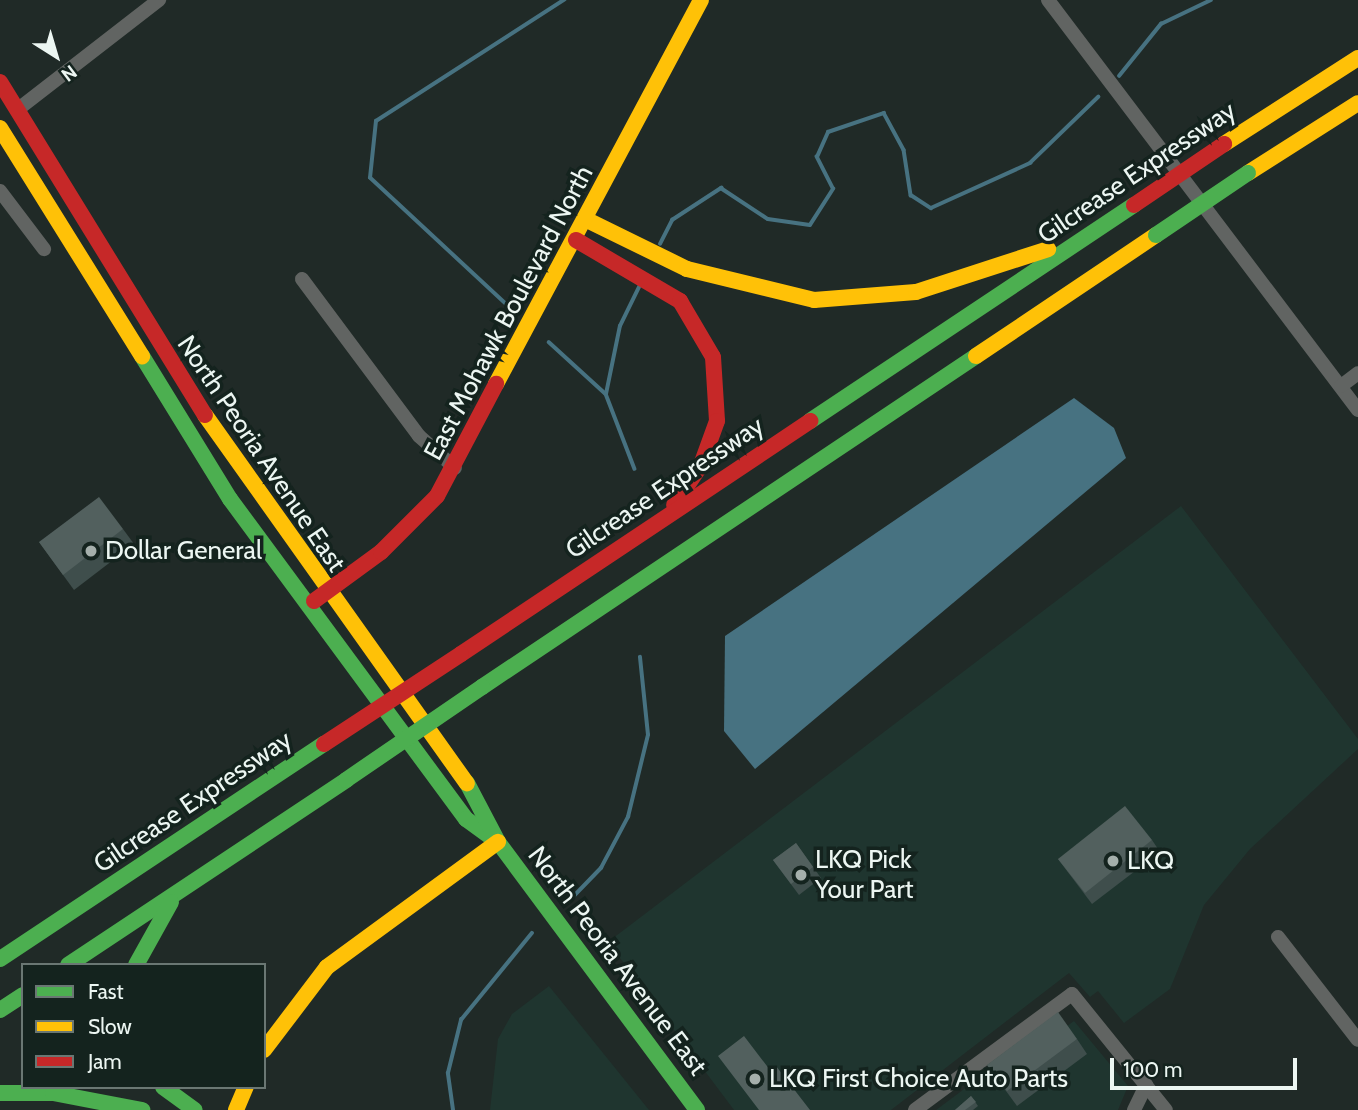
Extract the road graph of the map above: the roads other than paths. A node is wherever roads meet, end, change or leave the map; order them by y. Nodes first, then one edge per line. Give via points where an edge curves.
1 (159, 0) edge
2 (701, 0) edge
3 (1048, 0) edge
4 (1358, 58) edge
5 (0, 82) edge
6 (1358, 103) edge
7 (17, 110) junction
8 (3, 139) edge
9 (0, 191) edge
10 (587, 220) junction
11 (1096, 231) junction
12 (576, 240) junction
13 (44, 249) dead end
14 (302, 279) dead end
15 (1358, 373) edge
16 (1341, 386) junction
17 (1358, 410) edge
18 (455, 468) junction
19 (668, 516) junction
20 (325, 593) junction
21 (306, 606) junction
22 (498, 842) junction
23 (177, 892) junction
24 (1278, 937) dead end
25 (0, 960) edge
26 (71, 963) edge
27 (137, 963) edge
28 (21, 996) edge
29 (0, 1010) edge
30 (1358, 1040) edge
31 (266, 1047) edge
32 (1146, 1085) junction
33 (166, 1089) edge
34 (245, 1089) edge
35 (0, 1093) edge
36 (142, 1110) edge
37 (195, 1110) edge
38 (236, 1110) edge
39 (698, 1110) edge
40 (915, 1110) edge
41 (1134, 1110) edge
42 (1166, 1110) edge

1 - 7 street
2 - 10 main road, East Mohawk Boulevard North
3 - 16 street
4 - 11 main road, Gilcrease Expressway, bridge
5 - 7 main road, North Peoria Avenue East
6 - 23 main road, bridge
7 - 20 main road, North Peoria Avenue East via 146,326
8 - 21 main road, North Peoria Avenue East via 179,423
9 - 13 street
10 - 11 main road via 687,269 814,300 862,300 955,284
10 - 12 main road, East Mohawk Boulevard North
11 - 19 main road, Gilcrease Expressway
12 - 18 main road, East Mohawk Boulevard North
12 - 19 main road via 680,301 713,357 717,421 701,465
14 - 18 street via 419,436
15 - 16 street
16 - 17 street
18 - 20 main road, East Mohawk Boulevard North via 413,524
19 - 25 main road, Gilcrease Expressway, bridge
20 - 21 main road, East Mohawk Boulevard North
20 - 22 main road, North Peoria Avenue East via 484,806
21 - 22 main road, North Peoria Avenue East via 466,819
22 - 31 main road via 327,967
22 - 39 main road, North Peoria Avenue East
23 - 26 main road
23 - 27 main road
24 - 30 street
28 - 29 main road
32 - 40 street via 1072,994
32 - 41 street
32 - 42 street
33 - 37 main road
34 - 38 main road
35 - 36 main road via 53,1093

